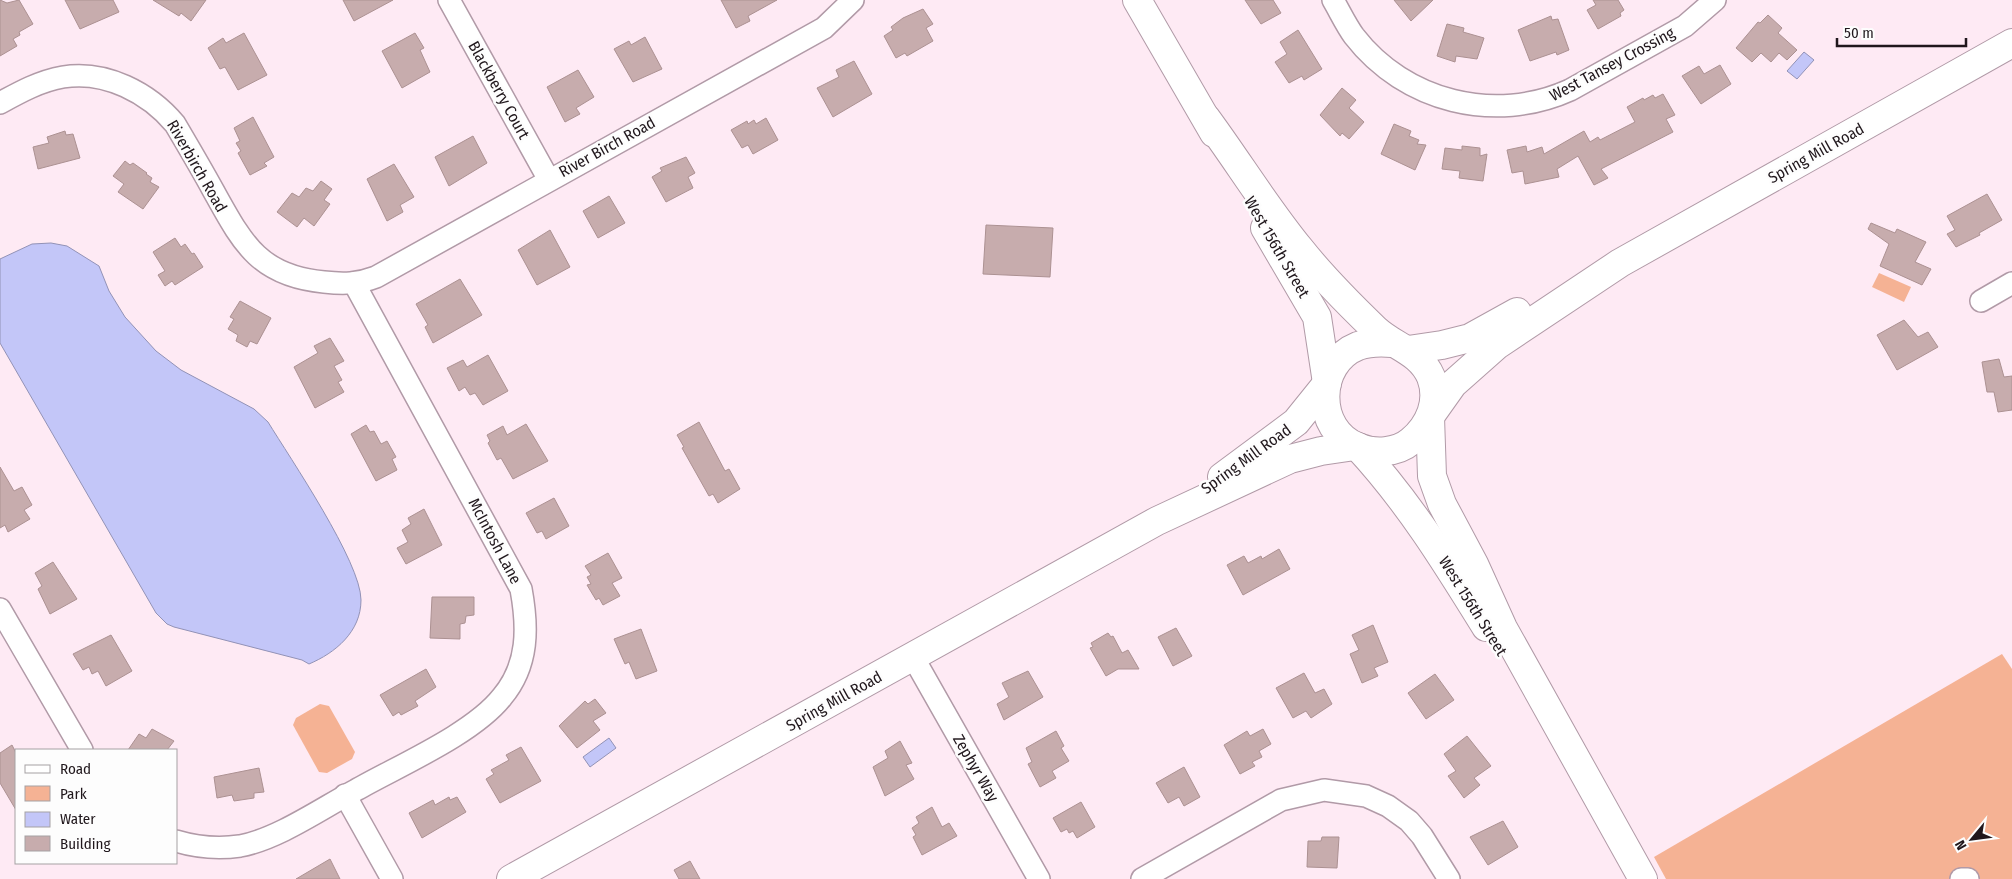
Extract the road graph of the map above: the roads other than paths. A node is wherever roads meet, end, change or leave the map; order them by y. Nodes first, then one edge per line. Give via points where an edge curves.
1 (449, 0) edge
2 (853, 0) edge
3 (1137, 0) edge
4 (1333, 0) edge
5 (1714, 0) edge
6 (2012, 43) edge
7 (0, 103) edge
8 (1206, 118) junction
9 (549, 180) junction
10 (1620, 263) junction
11 (354, 283) junction
12 (2012, 284) edge
13 (1981, 301) dead end
14 (1400, 346) junction
15 (1326, 385) junction
16 (1431, 416) junction
17 (1356, 447) junction
18 (1157, 521) junction
19 (0, 609) edge
20 (913, 657) junction
21 (81, 749) edge
22 (1581, 770) junction
23 (346, 795) junction
24 (178, 841) edge
25 (392, 879) edge
26 (511, 879) edge
27 (1039, 879) edge
28 (1142, 879) edge
29 (1449, 879) edge
30 (1643, 879) edge
31 (1961, 879) edge
32 (1968, 879) edge

1 - 9 street, Blackberry Court
2 - 9 street, River Birch Road via 824,28
3 - 8 street, West 156th Street
4 - 5 street, West Tansey Crossing via 1354,36 1389,70 1413,86 1463,103 1512,107 1570,90 1685,26
6 - 10 street, Spring Mill Road
7 - 11 street, Riverbirch Road via 28,88 65,77 87,76 127,86 163,109 175,124 234,230 249,249 292,276
8 - 14 street, West 156th Street via 1300,249 1376,330
8 - 15 street, West 156th Street via 1316,317
9 - 11 street, River Birch Road via 376,277
10 - 14 street, Spring Mill Road via 1555,290 1470,338 1442,345
10 - 16 street, Spring Mill Road via 1497,345 1453,384
11 - 23 street, McIntosh Lane via 521,589 527,630 523,655 514,676 503,697 486,713 460,732
12 - 13 street
14 - 15 street via 1374,342 1357,346 1342,356 1331,370
14 - 16 street via 1422,362 1431,378 1434,396
15 - 17 street via 1325,404 1330,421 1340,436
15 - 18 street, Spring Mill Road via 1296,422
16 - 17 street via 1408,444 1375,452
16 - 22 street, West 156th Street via 1432,476 1442,504 1503,628
17 - 18 street, Spring Mill Road via 1321,451 1290,460
17 - 22 street, West 156th Street via 1397,492 1440,552 1506,660
18 - 20 street, Spring Mill Road
19 - 21 street
20 - 26 street, Spring Mill Road
20 - 27 street, Zephyr Way
22 - 30 street, West 156th Street
23 - 24 street via 282,830 240,846 215,847
23 - 25 street
28 - 29 street via 1281,800 1324,790 1366,796 1388,806 1409,821 1432,849
31 - 32 street

